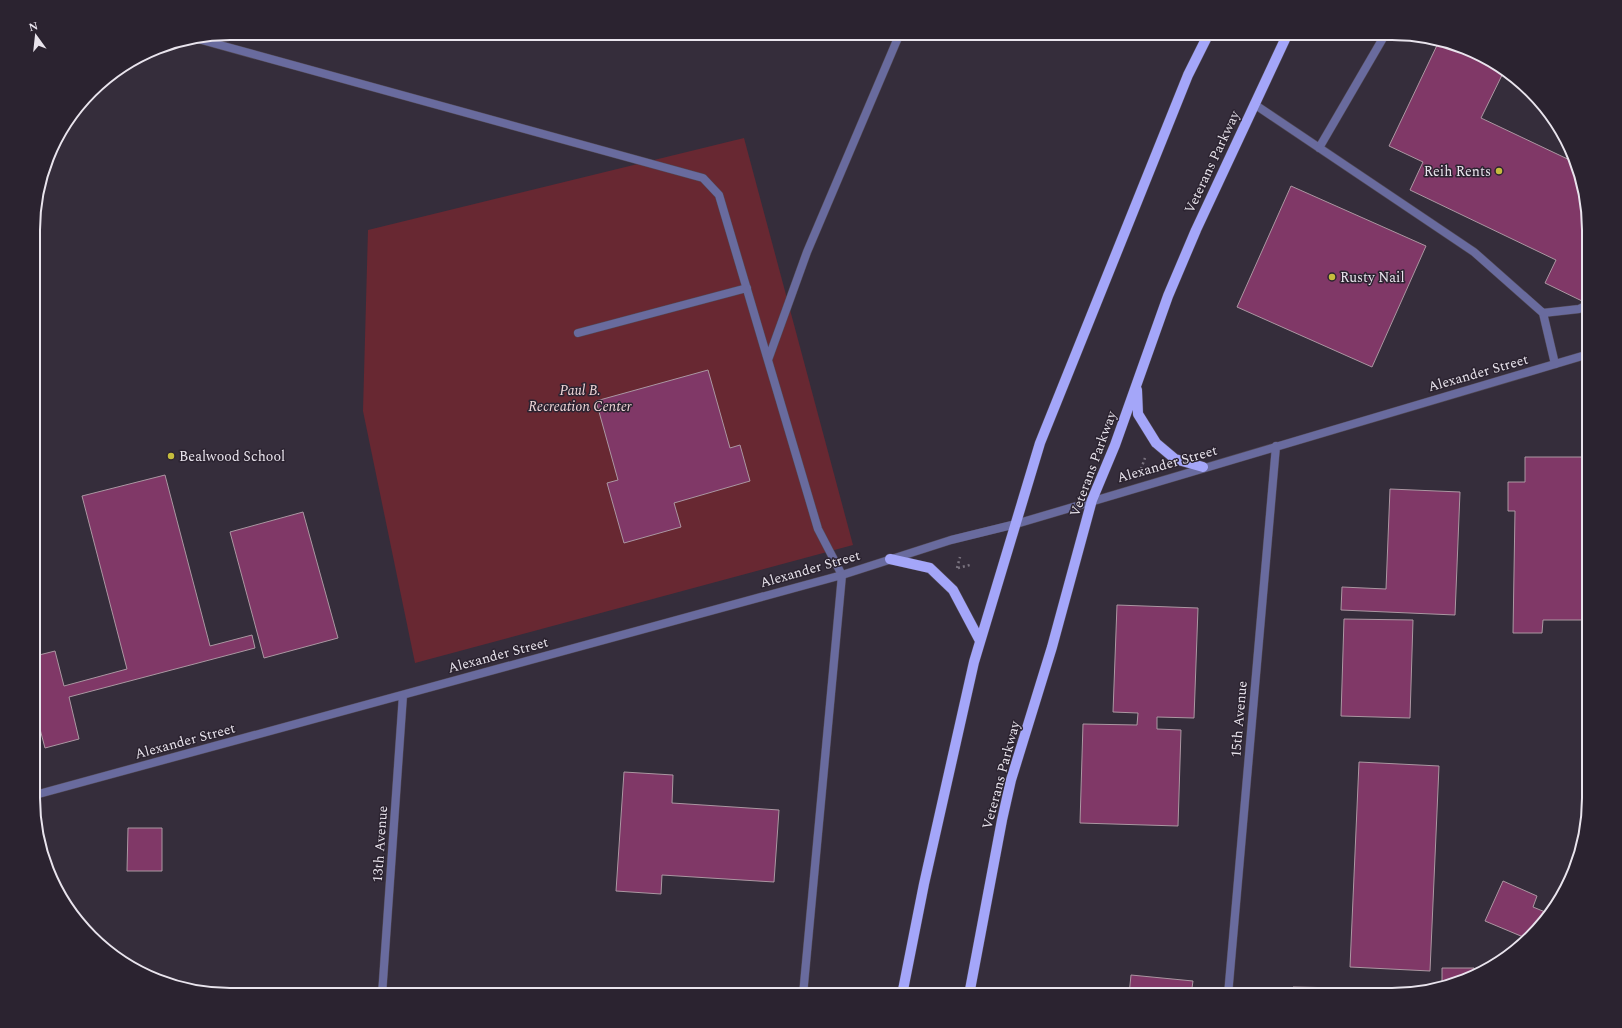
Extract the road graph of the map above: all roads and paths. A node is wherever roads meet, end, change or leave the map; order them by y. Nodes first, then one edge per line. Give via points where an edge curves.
1 (897, 40) edge
2 (1206, 40) edge
3 (1285, 40) edge
4 (1382, 40) edge
5 (207, 42) edge
6 (1254, 104) junction
7 (1319, 148) junction
8 (746, 288) junction
9 (1582, 308) edge
10 (1543, 313) junction
11 (578, 333) dead end
12 (1582, 356) edge
13 (768, 360) junction
14 (1555, 364) junction
15 (1137, 385) junction
16 (1276, 446) junction
17 (1203, 468) junction
18 (1092, 500) junction
19 (1016, 524) junction
20 (960, 557) dead end
21 (890, 559) junction
22 (970, 565) dead end
23 (958, 568) junction
24 (953, 573) dead end
25 (842, 574) junction
26 (980, 641) junction
27 (403, 695) junction
28 (40, 794) edge
29 (382, 988) edge
30 (804, 988) edge
31 (903, 988) edge
32 (970, 988) edge
33 (1229, 988) edge

1 - 13 street via 807,252
2 - 19 main road via 1188,75 1040,442
3 - 6 main road, Veterans Parkway
4 - 7 street
5 - 8 street via 703,178 719,195
6 - 7 street
6 - 15 main road, Veterans Parkway via 1168,296
7 - 10 street via 1474,252
8 - 11 street
8 - 13 street
9 - 10 street
10 - 14 street
12 - 14 street, Alexander Street
13 - 25 street via 818,529
14 - 16 street, Alexander Street
15 - 17 main road via 1138,414 1156,442 1175,459
15 - 18 main road, Veterans Parkway
16 - 17 street, Alexander Street
16 - 33 street, 15th Avenue
17 - 18 street, Alexander Street
18 - 19 street, Alexander Street
18 - 32 main road, Veterans Parkway via 1052,647 1011,780
19 - 21 street, Alexander Street
19 - 26 main road
20 - 23 path
21 - 25 street, Alexander Street
21 - 26 main road via 930,568 953,590
22 - 23 path
23 - 24 path
25 - 27 street, Alexander Street
25 - 30 street
26 - 31 main road via 924,884
27 - 28 street, Alexander Street
27 - 29 street, 13th Avenue

